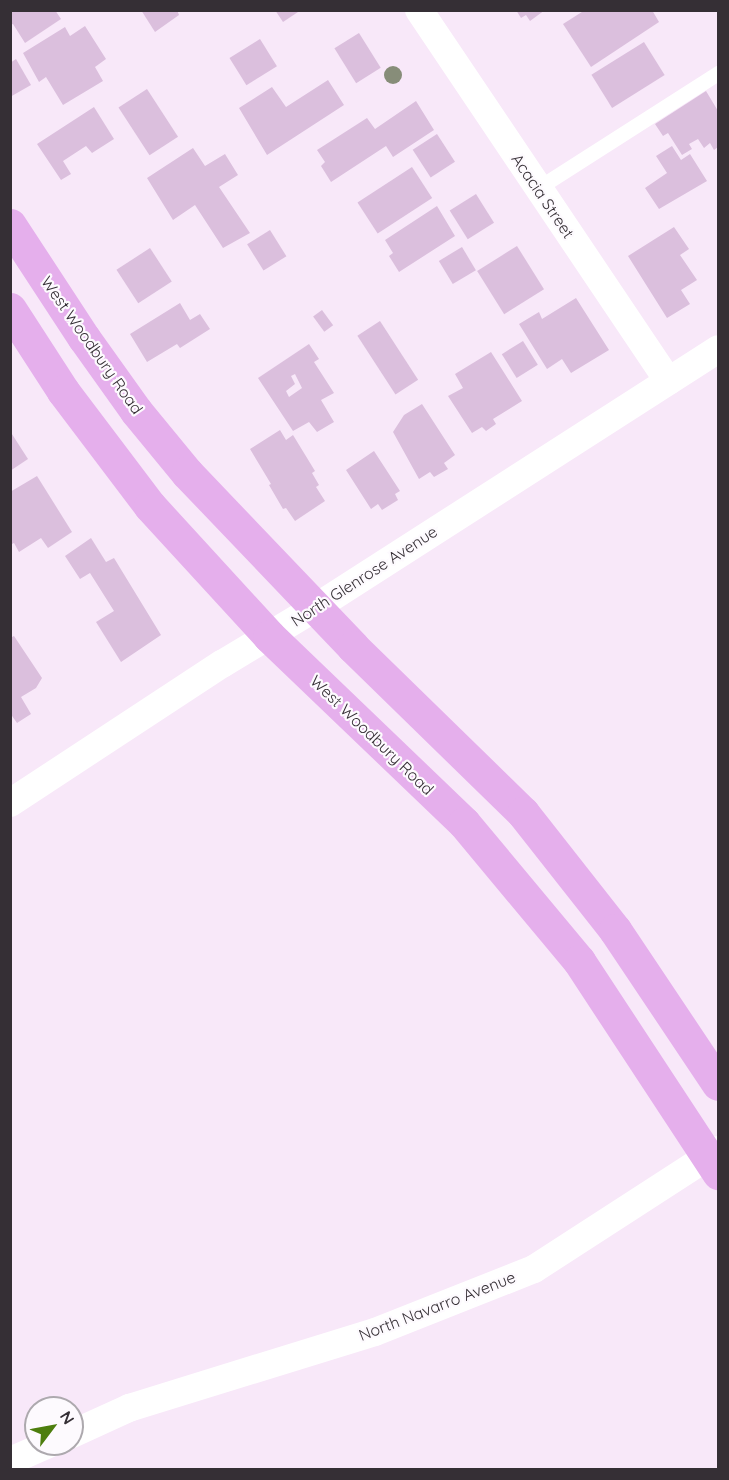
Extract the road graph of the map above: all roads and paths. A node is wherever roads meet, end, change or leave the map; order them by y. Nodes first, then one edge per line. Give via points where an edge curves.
1 (419, 10) edge
2 (718, 73) edge
3 (538, 188) junction
4 (10, 225) edge
5 (10, 309) edge
6 (718, 349) edge
7 (668, 381) junction
8 (315, 608) junction
9 (269, 636) junction
10 (10, 802) edge
11 (718, 1084) edge
12 (715, 1160) edge
13 (84, 1429) edge
14 (24, 1455) edge
15 (10, 1461) edge

1 - 3 street, Acacia Street
2 - 3 lane
3 - 7 street, Acacia Street
4 - 8 main road, West Woodbury Road via 136,411 187,473
5 - 9 main road, West Woodbury Road via 63,391 150,506
6 - 7 street, North Glenrose Avenue
7 - 8 street, North Glenrose Avenue
8 - 9 street, North Glenrose Avenue
8 - 11 main road, West Woodbury Road via 523,813 615,930
9 - 10 street, North Glenrose Avenue
9 - 12 main road, West Woodbury Road via 464,823 579,961
12 - 13 street, North Navarro Avenue via 534,1269 375,1332 129,1408
14 - 15 street

